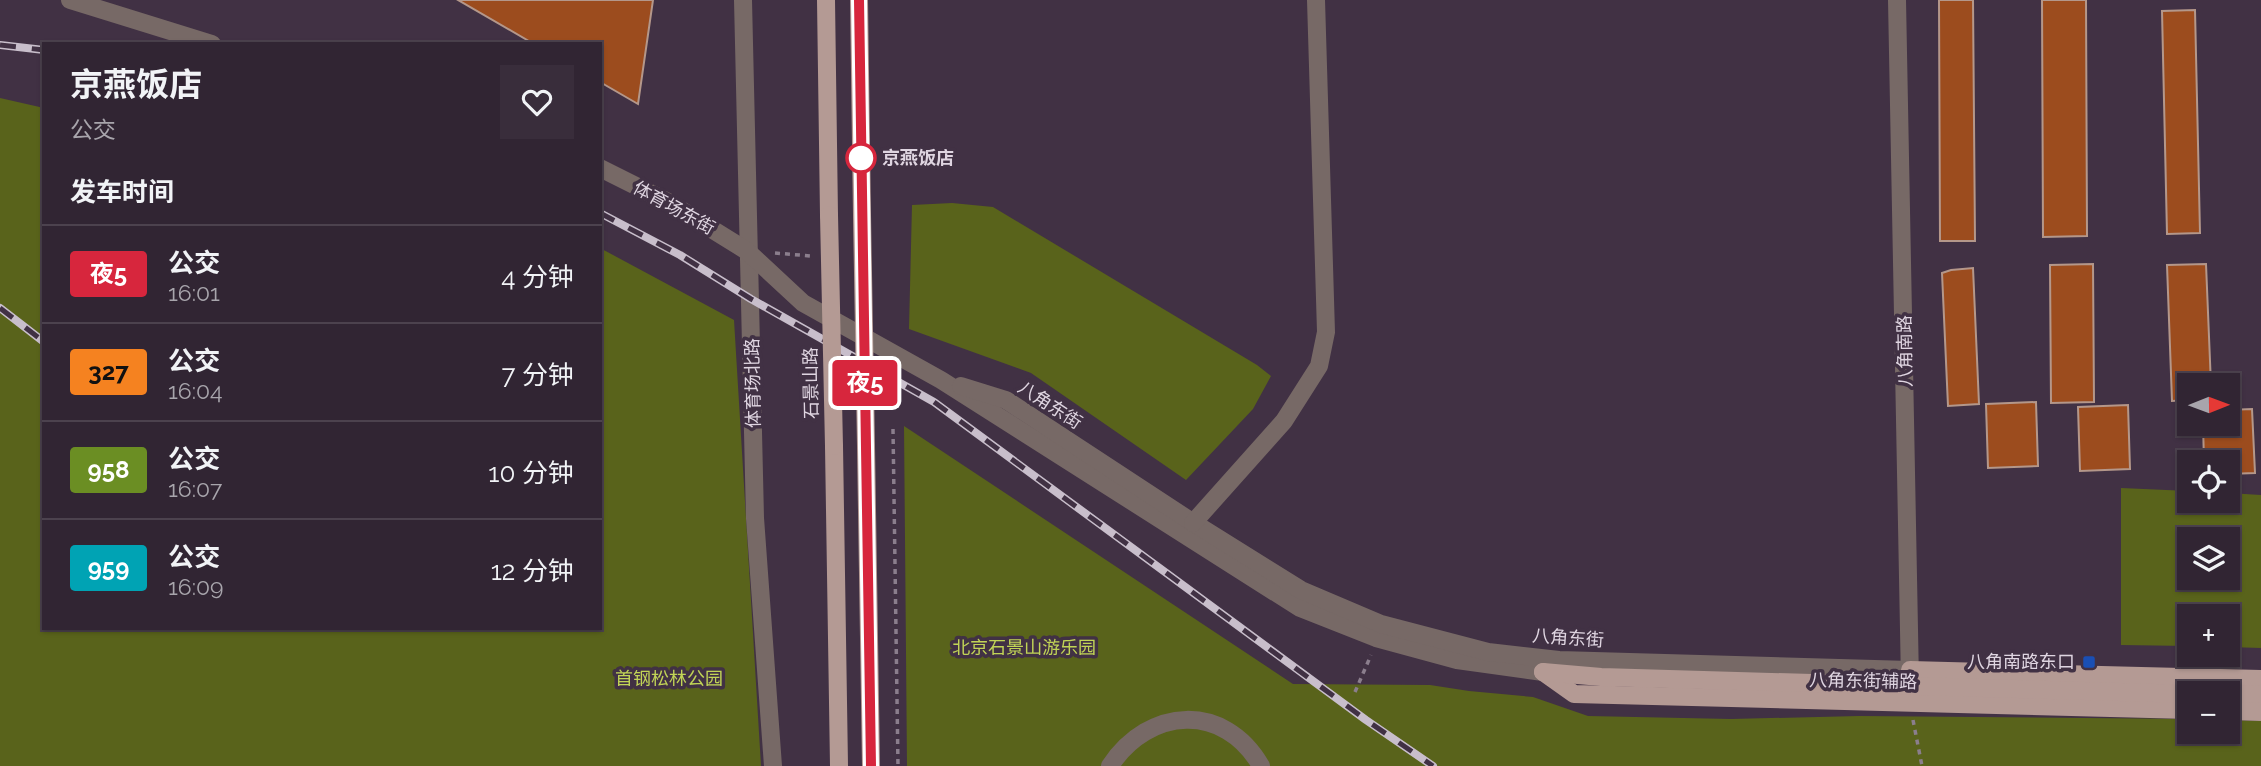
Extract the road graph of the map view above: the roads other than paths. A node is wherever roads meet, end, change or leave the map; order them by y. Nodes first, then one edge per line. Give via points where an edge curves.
1 (70, 0) edge
2 (743, 0) edge
3 (826, 0) edge
4 (859, 0) edge
5 (1316, 0) edge
6 (1897, 0) edge
7 (206, 42) edge
8 (602, 169) edge
9 (747, 251) junction
10 (941, 380) junction
11 (1193, 523) junction
12 (1543, 673) joint
13 (2261, 679) edge
14 (1910, 686) junction
15 (2177, 694) edge
16 (2240, 694) edge
17 (2261, 695) edge
18 (2177, 709) edge
19 (2240, 711) edge
20 (2261, 712) edge
21 (773, 766) edge
22 (839, 766) edge
23 (871, 766) edge
24 (1110, 766) edge
25 (1261, 766) edge

1 - 7 street
2 - 9 street, 体育场北路
3 - 22 main road, 石景山路, bridge
4 - 23 main road, bridge
5 - 11 street via 1326,332 1319,366 1283,421
6 - 14 street, 八角南路
8 - 9 street, 体育场东街 via 668,202
9 - 10 street, 八角东街 via 803,303
9 - 21 street, 体育场北路 via 755,518
10 - 11 street, 八角东街 via 1006,400
10 - 12 street, 八角东街 via 1300,608 1376,638 1457,660
11 - 14 street, 八角东街 via 1301,590 1381,624 1488,652
12 - 14 main road, 八角东街
13 - 14 main road, 八角东街
14 - 15 main road, 八角东街
14 - 18 main road, 八角东街辅路
16 - 17 main road
19 - 20 main road
24 - 25 street via 1152,726 1177,720 1207,722 1231,732

